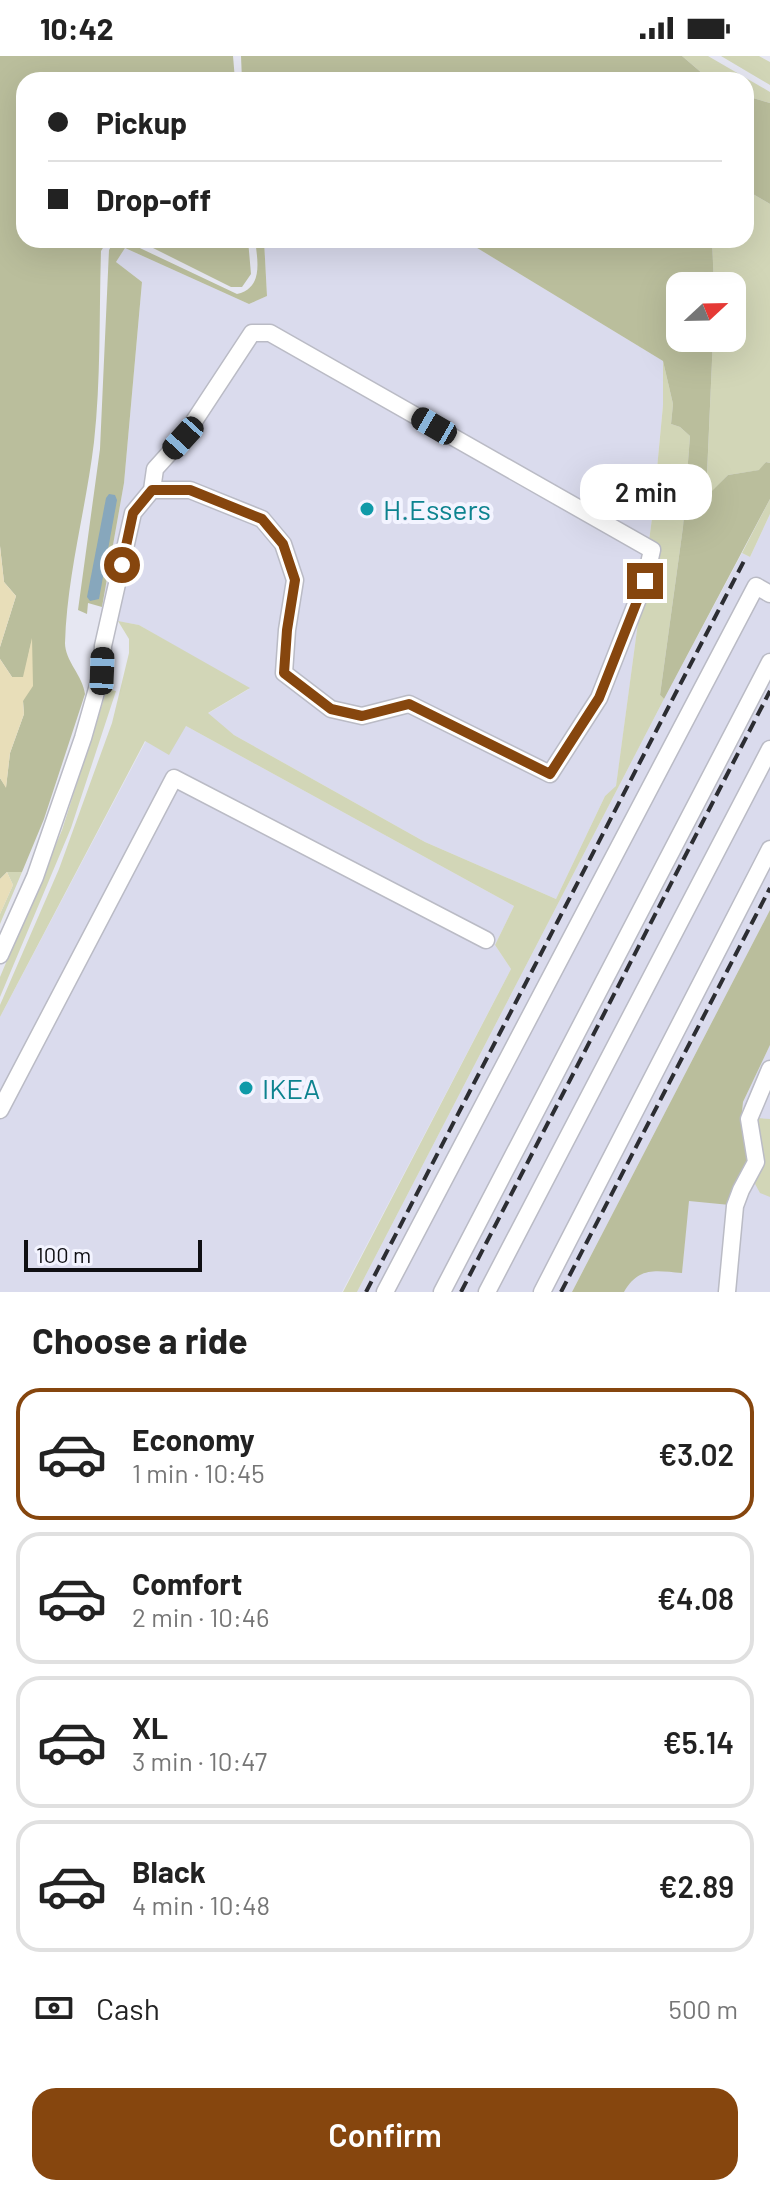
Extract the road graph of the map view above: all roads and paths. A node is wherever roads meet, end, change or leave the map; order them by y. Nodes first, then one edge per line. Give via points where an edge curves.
1 (152, 490) junction
2 (770, 594) edge
3 (770, 662) edge
4 (770, 749) edge
5 (770, 849) edge
6 (486, 940) dead end
7 (0, 955) edge
8 (770, 1069) edge
9 (0, 1110) edge
10 (385, 1292) edge
11 (442, 1292) edge
12 (487, 1292) edge
13 (542, 1292) edge
14 (727, 1292) edge

1 - 1 street via 155,469 183,438 252,333 270,333 652,550 599,698 550,774 409,704 362,716 331,709 284,673 295,580 283,544 262,519 190,490
1 - 7 street via 133,513 102,671 83,738 35,877
2 - 10 street via 756,586
3 - 11 street
4 - 12 street
5 - 13 street
6 - 9 street via 174,778
8 - 14 street via 749,1119 756,1162 735,1206

